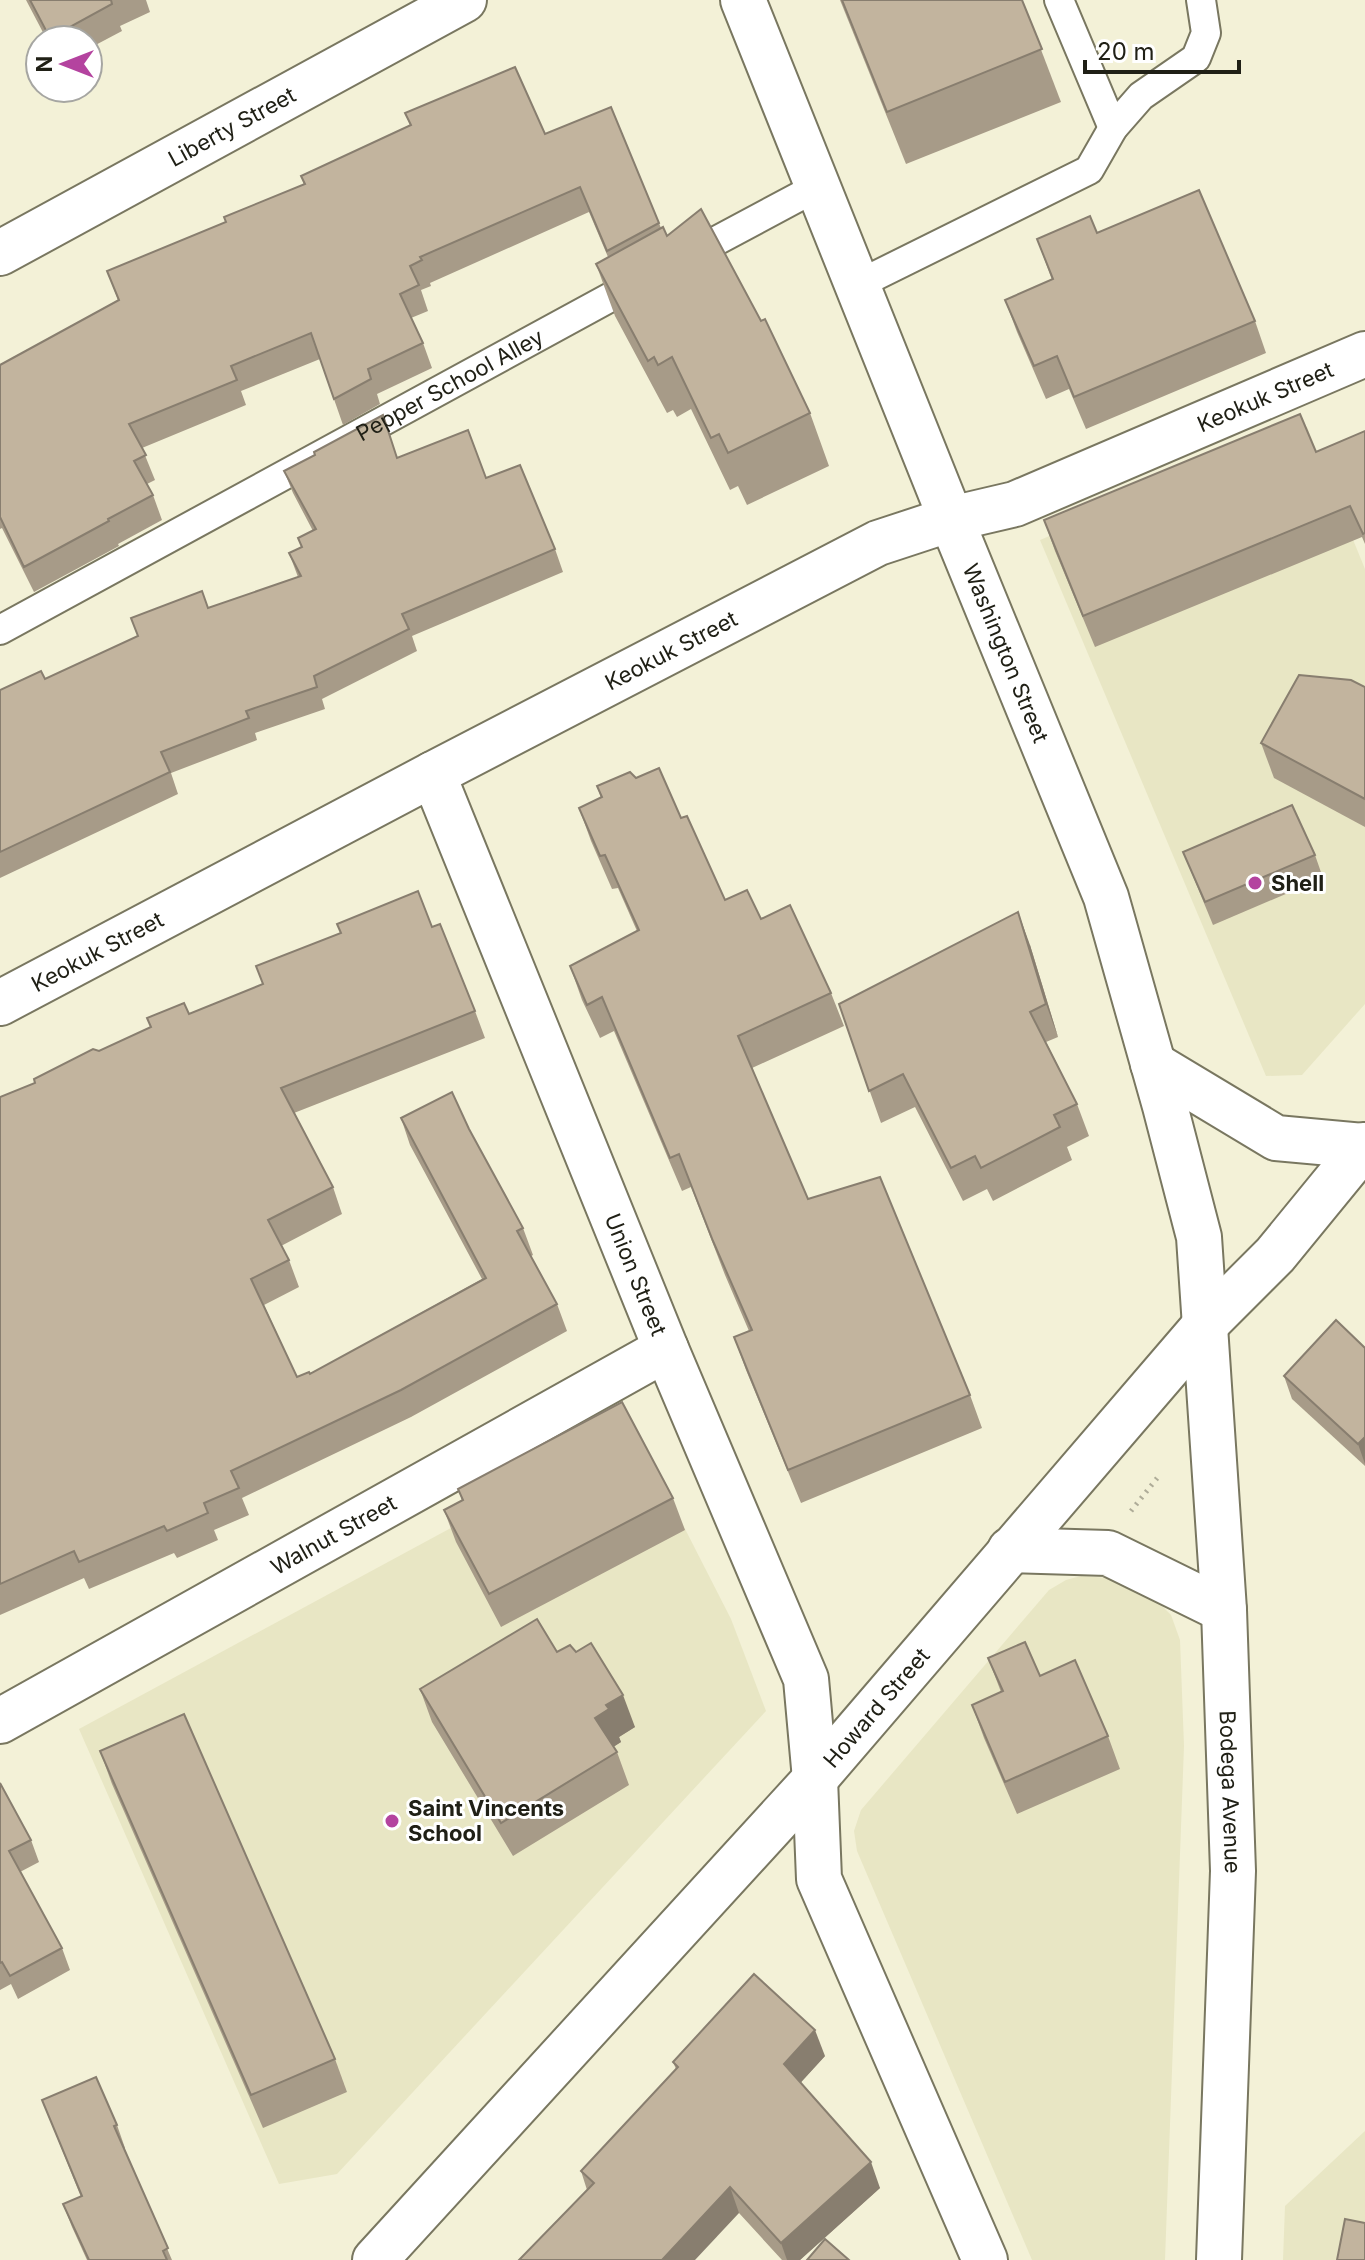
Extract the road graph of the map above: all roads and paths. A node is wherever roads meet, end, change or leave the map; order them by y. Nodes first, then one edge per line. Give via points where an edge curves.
1 (464, 0) edge
2 (743, 0) edge
3 (1059, 0) edge
4 (1201, 0) edge
5 (1113, 128) junction
6 (817, 187) junction
7 (0, 253) edge
8 (857, 285) junction
9 (1365, 354) edge
10 (951, 519) junction
11 (0, 630) edge
12 (433, 774) junction
13 (0, 1003) edge
14 (1153, 1064) junction
15 (1364, 1146) edge
16 (1205, 1325) junction
17 (666, 1349) junction
18 (1158, 1477) dead end
19 (1147, 1482) dead end
20 (1148, 1490) junction
21 (1129, 1513) dead end
22 (1010, 1550) junction
23 (1224, 1610) junction
24 (0, 1721) edge
25 (815, 1779) junction
26 (375, 2260) edge
27 (985, 2260) edge
28 (1219, 2260) edge

1 - 7 street, Liberty Street
2 - 6 street, Washington Street
3 - 5 lane
4 - 5 lane via 1206,33 1196,58 1141,96
5 - 8 lane via 1089,170
6 - 8 street, Washington Street
6 - 11 lane, Pepper School Alley
8 - 10 street, Washington Street
9 - 10 street, Keokuk Street via 1015,504
10 - 12 street, Keokuk Street via 878,543
10 - 14 street, Washington Street via 1106,897
12 - 13 street, Keokuk Street
12 - 17 street, Union Street
14 - 15 street via 1276,1138
14 - 16 street, Washington Street via 1199,1237
15 - 16 street, Howard Street via 1275,1255
16 - 22 street, Howard Street
16 - 23 street, Bodega Avenue
17 - 24 street, Walnut Street
17 - 25 street, Union Street via 806,1679
18 - 20 path
19 - 20 path
20 - 21 path
22 - 23 street via 1108,1553
22 - 25 street, Howard Street
23 - 28 street, Bodega Avenue via 1233,1871
25 - 26 street, Howard Street
25 - 27 street via 819,1879

